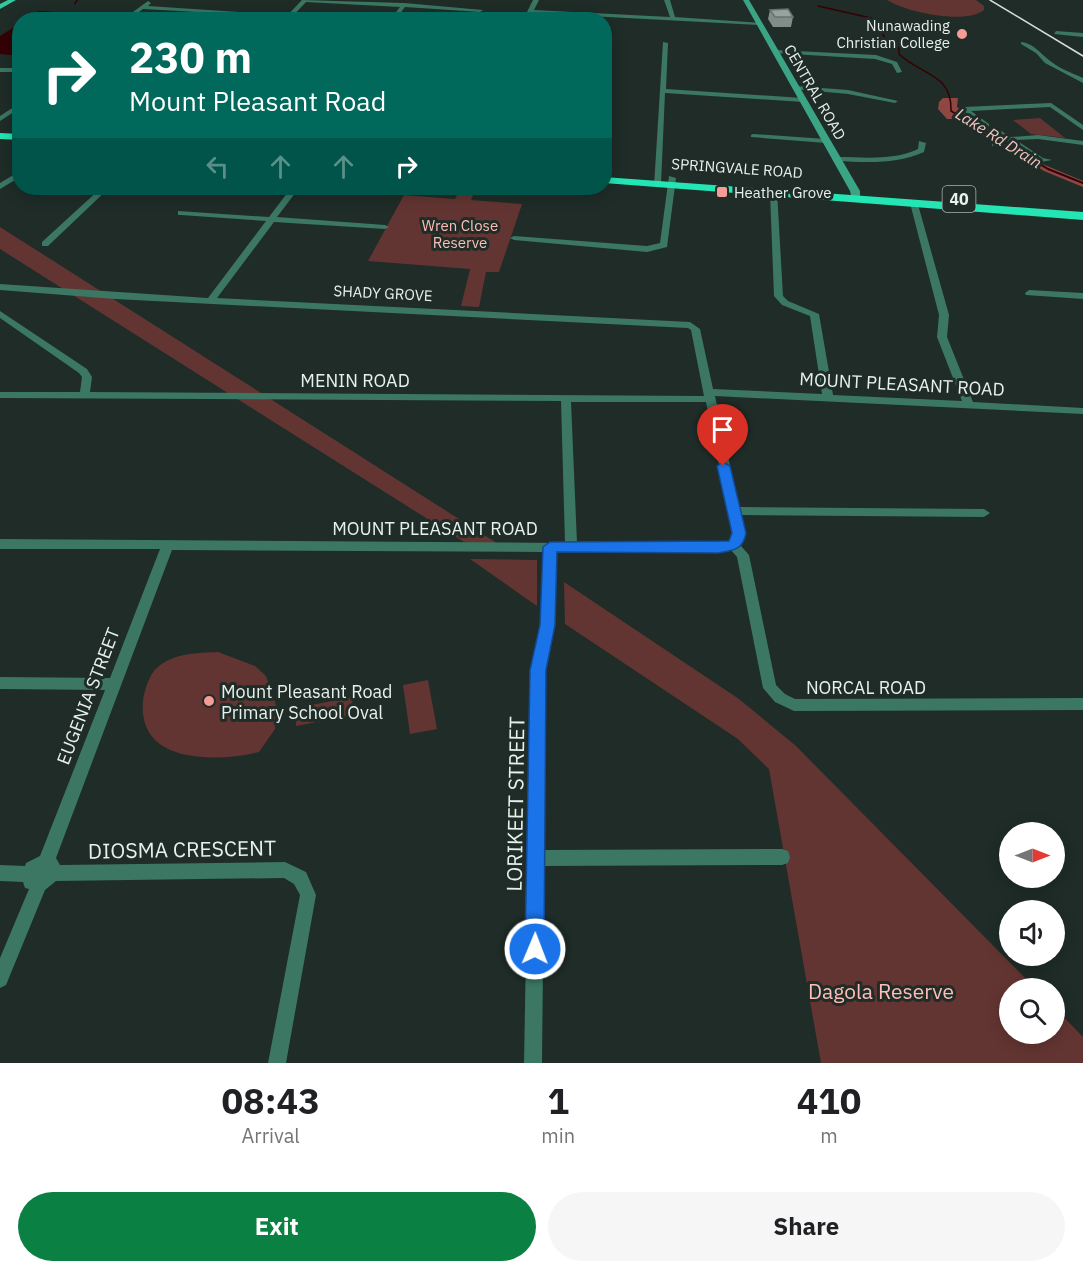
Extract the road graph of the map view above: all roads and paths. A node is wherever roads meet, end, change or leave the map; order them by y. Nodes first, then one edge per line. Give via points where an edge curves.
1 (13, 0) edge
2 (151, 0) edge
3 (305, 0) edge
4 (462, 0) edge
5 (536, 0) edge
6 (667, 0) edge
7 (746, 0) edge
8 (372, 2) edge
9 (404, 5) junction
10 (142, 7) junction
11 (0, 8) edge
12 (456, 8) junction
13 (480, 10) dead end
14 (530, 11) joint
15 (135, 12) edge
16 (233, 12) edge
17 (293, 12) edge
18 (398, 12) edge
19 (542, 12) edge
20 (612, 17) edge
21 (673, 19) junction
22 (759, 23) junction
23 (1056, 33) dead end
24 (1083, 35) edge
25 (665, 43) dead end
26 (1023, 43) dead end
27 (776, 52) junction
28 (899, 72) dead end
29 (1083, 81) edge
30 (796, 88) junction
31 (662, 91) junction
32 (803, 100) junction
33 (895, 102) dead end
34 (987, 125) dead end
35 (1083, 128) edge
36 (998, 131) dead end
37 (753, 136) dead end
38 (826, 141) junction
39 (986, 142) dead end
40 (922, 143) dead end
41 (1000, 143) junction
42 (1083, 143) edge
43 (836, 159) junction
44 (1043, 160) dead end
45 (612, 174) edge
46 (612, 180) edge
47 (657, 181) junction
48 (672, 182) junction
49 (774, 193) junction
50 (98, 195) edge
51 (290, 195) edge
52 (856, 195) junction
53 (914, 203) junction
54 (1083, 208) edge
55 (181, 213) dead end
56 (1083, 216) edge
57 (270, 220) junction
58 (386, 227) dead end
59 (514, 238) dead end
60 (45, 244) dead end
61 (0, 287) edge
62 (1029, 293) dead end
63 (1083, 296) edge
64 (211, 300) junction
65 (0, 314) edge
66 (0, 395) edge
67 (85, 395) junction
68 (709, 397) junction
69 (567, 398) junction
70 (828, 398) junction
71 (969, 405) junction
72 (1083, 411) edge
73 (733, 511) junction
74 (984, 513) dead end
75 (0, 544) edge
76 (168, 544) junction
77 (733, 545) junction
78 (550, 547) junction
79 (571, 547) junction
80 (0, 683) edge
81 (112, 684) junction
82 (1083, 704) edge
83 (782, 857) dead end
84 (536, 858) junction
85 (0, 873) edge
86 (42, 873) junction
87 (0, 979) edge
88 (278, 1063) edge
89 (533, 1063) edge

1 - 11 main road
2 - 10 street
3 - 8 street
3 - 17 street
4 - 12 street
5 - 14 street
6 - 21 street
7 - 22 street, CENTRAL ROAD
8 - 9 street
9 - 12 street
9 - 18 street
10 - 15 street
10 - 16 street
12 - 13 street
14 - 19 street
20 - 21 street
21 - 22 street
22 - 27 street, CENTRAL ROAD
23 - 24 street
25 - 31 street
26 - 29 street
27 - 28 street via 876,57 895,63
27 - 30 street, CENTRAL ROAD
30 - 32 street, CENTRAL ROAD
30 - 33 street via 848,92
31 - 32 street
31 - 47 street
32 - 38 street, CENTRAL ROAD
34 - 35 street via 962,107 1051,105
36 - 41 street
37 - 38 street
38 - 43 street, CENTRAL ROAD
39 - 41 street
40 - 43 street via 921,150 901,158
41 - 42 street via 1033,137
41 - 44 street
43 - 52 street, CENTRAL ROAD
45 - 47 highway, SPRINGVALE ROAD / 40
46 - 47 highway, SPRINGVALE ROAD / 40
47 - 48 highway, SPRINGVALE ROAD / 40
48 - 49 highway, SPRINGVALE ROAD / 40
48 - 52 highway, SPRINGVALE ROAD / 40
48 - 59 street via 661,248
49 - 52 highway, SPRINGVALE ROAD / 40
49 - 70 street via 779,296 786,303 814,314
50 - 60 street
51 - 57 street
52 - 53 highway, SPRINGVALE ROAD / 40
52 - 54 highway, SPRINGVALE ROAD / 40
53 - 56 highway, SPRINGVALE ROAD / 40
53 - 71 street via 944,315 942,337
55 - 57 street
57 - 58 street
57 - 64 street
61 - 64 street, SHADY GROVE
62 - 63 street
64 - 68 street, SHADY GROVE via 683,322 695,329
65 - 67 street via 83,371 87,377
66 - 67 street, MENIN ROAD
67 - 69 street, MENIN ROAD
68 - 69 street, MENIN ROAD
68 - 70 street, MOUNT PLEASANT ROAD via 713,392
68 - 73 street
69 - 79 street
70 - 71 street, MOUNT PLEASANT ROAD
71 - 72 street, MOUNT PLEASANT ROAD
73 - 74 street
73 - 77 street via 739,533
75 - 76 street, MOUNT PLEASANT ROAD
76 - 78 street, MOUNT PLEASANT ROAD
76 - 81 street, EUGENIA STREET
77 - 79 street, MOUNT PLEASANT ROAD
77 - 82 street, NORCAL ROAD via 743,555 770,688 780,699 795,705
78 - 79 street, MOUNT PLEASANT ROAD
78 - 84 street, LORIKEET STREET via 547,625 538,670
80 - 81 street
81 - 86 street, EUGENIA STREET
83 - 84 street
84 - 89 street, LORIKEET STREET
85 - 86 street, DIOSMA CRESCENT
86 - 87 street, EUGENIA STREET
86 - 88 street, DIOSMA CRESCENT via 285,870 300,878 308,895

